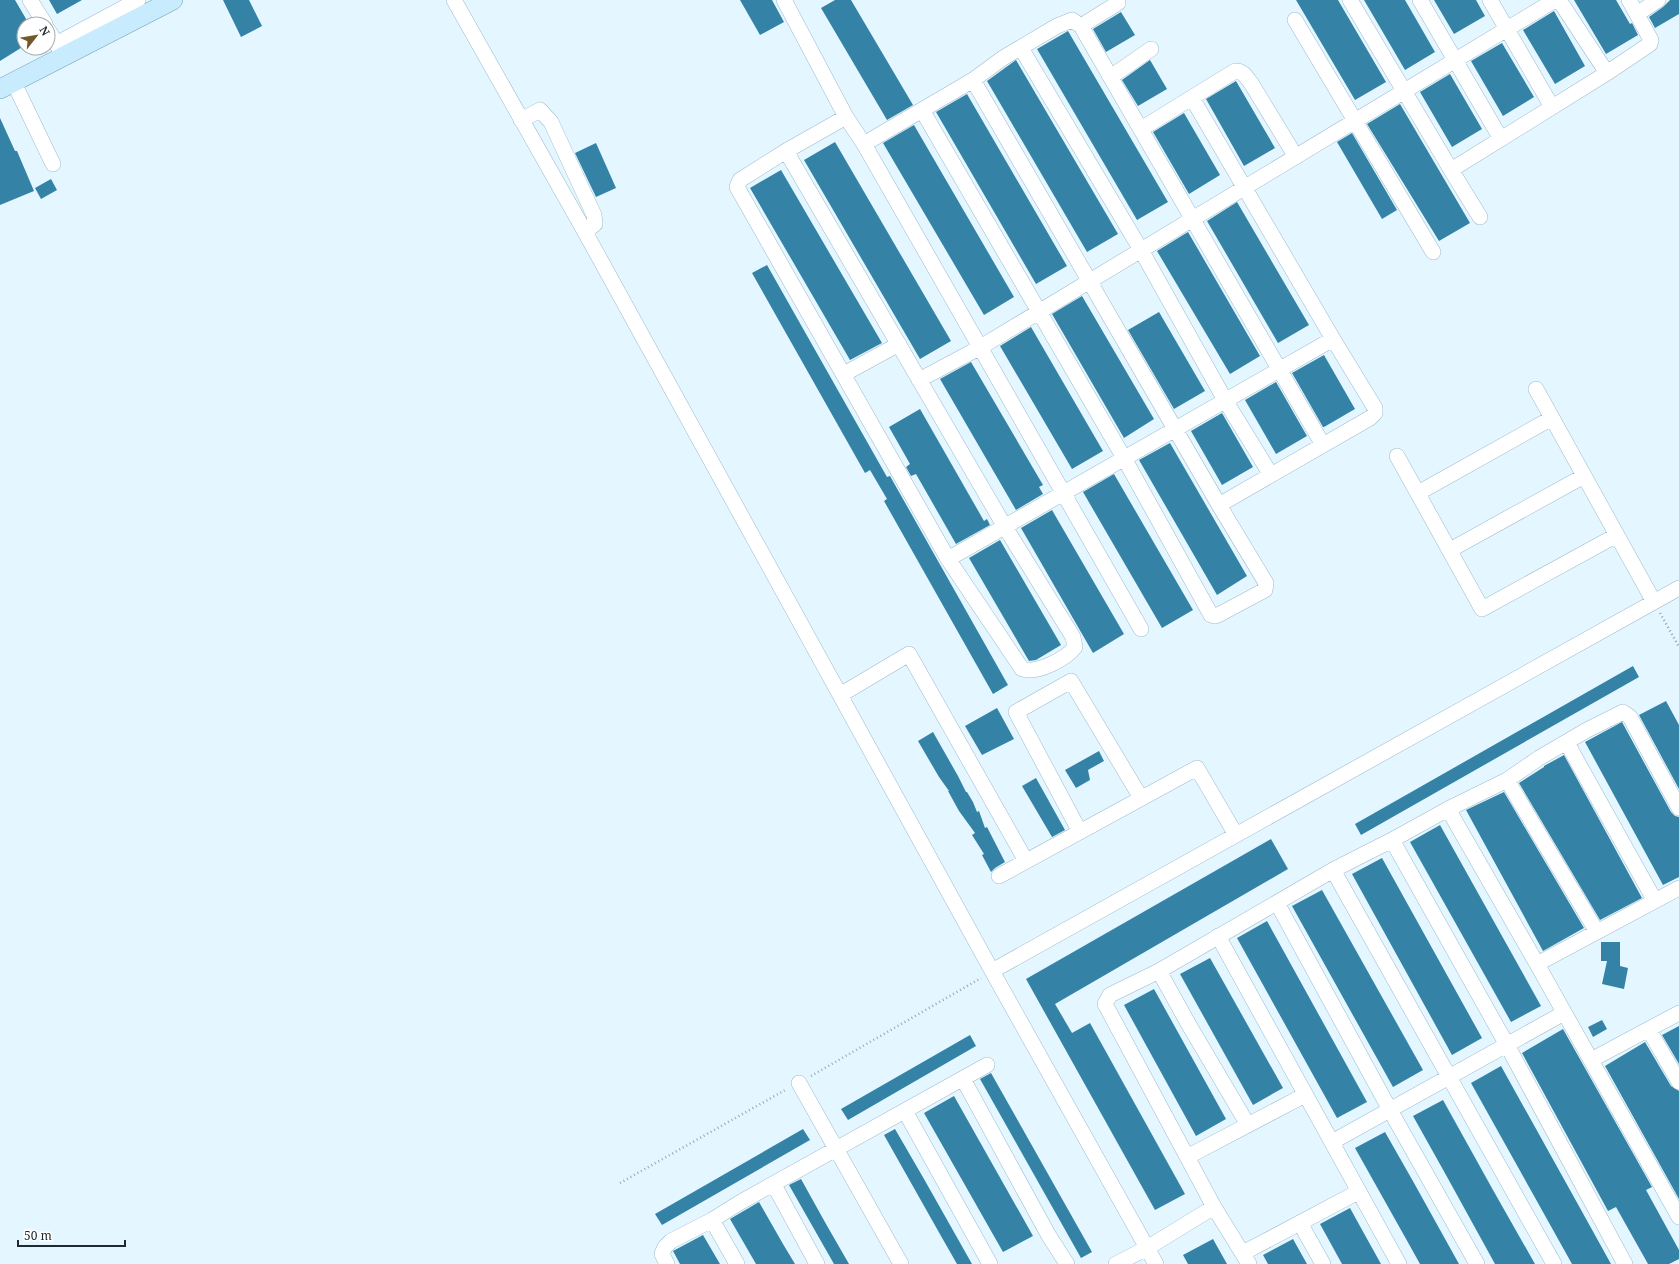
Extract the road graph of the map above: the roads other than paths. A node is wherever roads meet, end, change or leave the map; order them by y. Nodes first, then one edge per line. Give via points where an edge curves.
1 (30, 0) edge
2 (138, 0) edge
3 (173, 0) edge
4 (454, 0) edge
5 (784, 0) edge
6 (1350, 0) edge
7 (1420, 0) edge
8 (1490, 0) edge
9 (1555, 0) edge
10 (1559, 0) edge
11 (1629, 0) edge
12 (1658, 0) edge
13 (1118, 2) dead end
14 (1637, 14) junction
15 (39, 16) edge
16 (1295, 20) dead end
17 (1081, 26) junction
18 (1507, 29) junction
19 (56, 43) edge
20 (1021, 48) junction
21 (60, 50) junction
22 (1151, 50) dead end
23 (1455, 60) junction
24 (1607, 73) junction
25 (1112, 76) junction
26 (973, 80) junction
27 (7, 86) edge
28 (1405, 91) junction
29 (1192, 98) junction
30 (1552, 107) junction
31 (922, 110) junction
32 (846, 117) junction
33 (521, 120) junction
34 (1355, 120) junction
35 (1141, 129) junction
36 (1501, 139) junction
37 (864, 144) junction
38 (786, 151) junction
39 (1296, 157) junction
40 (53, 164) dead end
41 (1451, 170) junction
42 (1244, 188) junction
43 (1480, 217) dead end
44 (1192, 219) junction
45 (585, 232) junction
46 (1141, 250) junction
47 (1433, 252) dead end
48 (1089, 281) junction
49 (1039, 312) junction
50 (1332, 339) junction
51 (899, 344) junction
52 (979, 348) junction
53 (1280, 369) junction
54 (844, 374) junction
55 (919, 380) junction
56 (1536, 389) dead end
57 (1225, 400) junction
58 (1552, 418) junction
59 (1175, 429) junction
60 (1323, 445) junction
61 (1397, 456) dead end
62 (1124, 458) junction
63 (1271, 475) junction
64 (1584, 476) junction
65 (1418, 492) junction
66 (1063, 493) junction
67 (1219, 505) junction
68 (1005, 527) junction
69 (1617, 534) junction
70 (1450, 550) junction
71 (948, 559) junction
72 (1679, 588) edge
73 (1654, 602) junction
74 (1141, 629) dead end
75 (840, 695) junction
76 (1567, 743) junction
77 (1507, 780) junction
78 (1141, 798) junction
79 (1679, 808) edge
80 (1448, 809) junction
81 (1080, 832) junction
82 (1236, 835) junction
83 (1392, 840) junction
84 (1026, 862) junction
85 (1333, 870) junction
86 (999, 876) dead end
87 (1679, 888) edge
88 (1655, 901) junction
89 (1277, 903) junction
90 (1597, 932) junction
91 (1218, 936) junction
92 (1538, 964) junction
93 (992, 971) junction
94 (1159, 971) junction
95 (1564, 1013) junction
96 (1679, 1013) edge
97 (1649, 1030) junction
98 (1507, 1045) junction
99 (1591, 1060) junction
100 (987, 1064) dead end
101 (1449, 1078) junction
102 (963, 1079) junction
103 (1679, 1082) edge
104 (799, 1083) dead end
105 (1305, 1095) junction
106 (1390, 1110) junction
107 (905, 1111) junction
108 (1248, 1125) junction
109 (1332, 1142) junction
110 (837, 1148) junction
111 (1188, 1157) junction
112 (774, 1185) junction
113 (1358, 1192) junction
114 (1214, 1207) junction
115 (1679, 1218) edge
116 (712, 1220) junction
117 (1300, 1223) junction
118 (1147, 1248) junction
119 (1246, 1259) edge
120 (667, 1264) edge
121 (737, 1264) edge
122 (817, 1264) edge
123 (901, 1264) edge
124 (990, 1264) edge
125 (1067, 1264) edge
126 (1116, 1264) edge
127 (1156, 1264) edge
128 (1323, 1264) edge
129 (1399, 1264) edge
130 (1477, 1264) edge
131 (1554, 1264) edge
132 (1626, 1264) edge

1 - 15 street
2 - 21 street
3 - 21 main road
4 - 33 street
5 - 32 street
6 - 28 street
7 - 23 street
8 - 18 street
9 - 18 street
10 - 24 street
11 - 14 street
12 - 14 street
13 - 17 street
14 - 24 street via 1651,42
16 - 34 street
17 - 20 street via 1072,20 1066,22
17 - 25 street
18 - 23 street
18 - 30 street
19 - 21 street
20 - 26 street via 996,62
20 - 46 street
21 - 27 main road
22 - 25 street
23 - 28 street
23 - 36 street
24 - 30 street
25 - 35 street
26 - 31 street
26 - 48 street
27 - 40 street
28 - 34 street
28 - 41 street
29 - 35 street
29 - 39 street via 1236,71 1243,72
29 - 42 street
30 - 36 street
31 - 37 street
31 - 49 street
32 - 37 street
32 - 38 street
33 - 45 street
33 - 45 street via 540,110 552,122 594,215 595,224
34 - 39 street
34 - 47 street
35 - 44 street
36 - 41 street
37 - 52 street
38 - 51 street
38 - 54 street via 740,180 737,187
39 - 42 street
41 - 43 street
42 - 44 street
42 - 50 street
44 - 46 street
44 - 53 street
45 - 75 street
46 - 48 street
46 - 57 street
48 - 49 street
48 - 59 street
49 - 52 street
49 - 62 street
50 - 53 street
50 - 60 street via 1371,401 1375,413
51 - 54 street
51 - 55 street
52 - 55 street
52 - 66 street
53 - 57 street
53 - 60 street
54 - 71 street
55 - 68 street
56 - 58 street
57 - 59 street
57 - 63 street
58 - 64 street
58 - 65 street
59 - 62 street
59 - 67 street
60 - 63 street
61 - 65 street
62 - 66 street
62 - 67 street via 1211,615 1215,616 1265,590 1266,587
63 - 67 street
64 - 69 street
64 - 70 street
65 - 70 street
66 - 68 street
66 - 74 street
68 - 71 street
68 - 71 street via 1075,642 1072,651 1049,665 1034,670 1022,669
69 - 70 street via 1482,609
69 - 73 street
72 - 73 street
73 - 82 street
75 - 84 street via 909,654
75 - 93 street
76 - 77 street
76 - 79 street via 1623,712 1627,713
76 - 88 street
77 - 80 street
77 - 90 street
78 - 81 street
78 - 81 street via 1071,681 1016,712
78 - 82 street via 1197,768
80 - 83 street
80 - 92 street
81 - 84 street
82 - 93 street
83 - 85 street
83 - 98 street
84 - 86 street
85 - 89 street
85 - 101 street
87 - 88 street
88 - 90 street
89 - 91 street
89 - 106 street
90 - 92 street
91 - 94 street
91 - 105 street
92 - 95 street
93 - 118 street
94 - 108 street
94 - 111 street via 1110,995 1105,1004
95 - 98 street
95 - 99 street
96 - 97 street
97 - 99 street
97 - 103 street
98 - 101 street
98 - 132 street
99 - 115 street
100 - 102 street
101 - 106 street
101 - 131 street
102 - 107 street
102 - 125 street
104 - 110 street
105 - 108 street
105 - 109 street
106 - 109 street
106 - 130 street
107 - 110 street
107 - 124 street
108 - 111 street
109 - 113 street
110 - 112 street
110 - 123 street
111 - 114 street
112 - 116 street
112 - 122 street
113 - 117 street
113 - 129 street
114 - 118 street
114 - 119 street
116 - 120 street via 671,1241 662,1254
116 - 121 street
117 - 119 street
117 - 128 street
118 - 126 street
118 - 127 street

